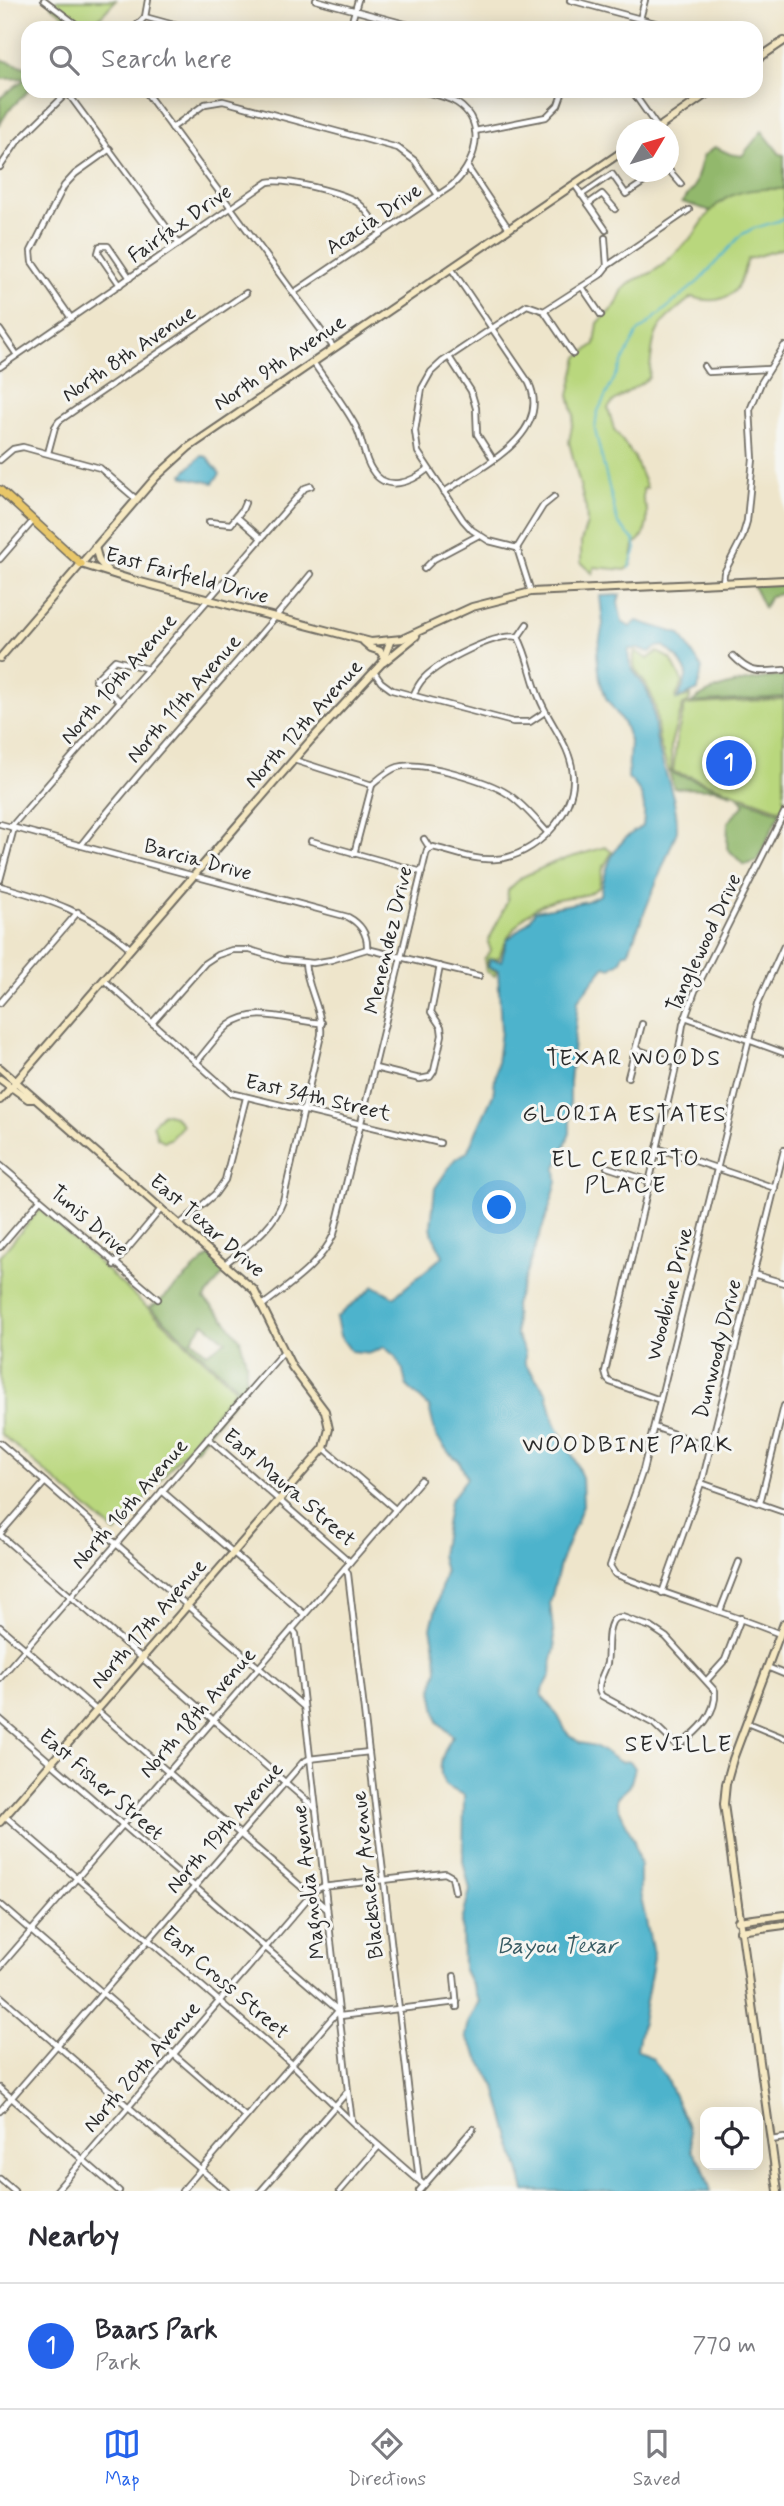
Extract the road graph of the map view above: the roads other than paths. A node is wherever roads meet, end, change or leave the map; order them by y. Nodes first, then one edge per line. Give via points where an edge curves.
1 (44, 0) edge
2 (148, 0) edge
3 (316, 0) edge
4 (358, 0) edge
5 (570, 0) edge
6 (645, 0) edge
7 (355, 11) junction
8 (145, 17) junction
9 (640, 19) junction
10 (72, 21) edge
11 (141, 21) edge
12 (160, 21) edge
13 (352, 21) edge
14 (393, 21) edge
15 (648, 21) edge
16 (784, 41) edge
17 (763, 55) edge
18 (62, 98) edge
19 (72, 98) edge
20 (150, 98) edge
21 (447, 98) edge
22 (560, 98) edge
23 (637, 98) edge
24 (701, 98) edge
25 (650, 119) edge
26 (671, 119) edge
27 (172, 128) junction
28 (475, 131) junction
29 (110, 149) junction
30 (616, 156) edge
31 (0, 167) edge
32 (468, 168) junction
33 (616, 178) edge
34 (618, 182) edge
35 (644, 182) edge
36 (679, 182) edge
37 (681, 184) dead end
38 (575, 185) junction
39 (581, 194) junction
40 (438, 195) junction
41 (588, 204) junction
42 (231, 208) junction
43 (615, 209) dead end
44 (689, 210) dead end
45 (509, 229) junction
46 (606, 230) dead end
47 (381, 233) junction
48 (605, 238) dead end
49 (179, 244) junction
50 (607, 266) junction
51 (451, 268) junction
52 (130, 278) junction
53 (120, 285) junction
54 (582, 287) junction
55 (246, 293) dead end
56 (293, 293) junction
57 (544, 312) junction
58 (601, 315) dead end
59 (71, 318) junction
60 (492, 328) junction
61 (0, 330) edge
62 (784, 346) edge
63 (334, 348) junction
64 (573, 354) dead end
65 (17, 355) junction
66 (449, 357) junction
67 (313, 362) junction
68 (0, 366) edge
69 (704, 366) dead end
70 (770, 369) junction
71 (48, 453) junction
72 (493, 459) junction
73 (0, 460) edge
74 (428, 469) junction
75 (312, 486) dead end
76 (0, 490) edge
77 (444, 492) junction
78 (554, 497) dead end
79 (136, 499) junction
80 (245, 503) dead end
81 (237, 517) junction
82 (33, 521) junction
83 (208, 522) dead end
84 (479, 535) junction
85 (261, 538) junction
86 (95, 547) junction
87 (517, 548) junction
88 (250, 551) junction
89 (257, 558) dead end
90 (0, 559) edge
91 (81, 565) junction
92 (424, 569) dead end
93 (110, 573) junction
94 (311, 574) dead end
95 (784, 579) edge
96 (723, 582) junction
97 (531, 592) junction
98 (208, 600) junction
99 (276, 618) junction
100 (527, 624) dead end
101 (421, 631) junction
102 (518, 636) junction
103 (363, 642) junction
104 (390, 642) junction
105 (733, 656) dead end
106 (0, 658) edge
107 (384, 661) junction
108 (148, 669) junction
109 (784, 670) edge
110 (373, 672) junction
111 (413, 696) junction
112 (120, 701) junction
113 (545, 712) junction
114 (294, 760) junction
115 (372, 785) junction
116 (784, 813) edge
117 (0, 824) edge
118 (12, 827) junction
119 (547, 832) junction
120 (424, 839) dead end
121 (311, 841) dead end
122 (81, 845) junction
123 (429, 848) junction
124 (354, 854) junction
125 (422, 872) junction
126 (194, 876) junction
127 (0, 880) edge
128 (0, 886) edge
129 (78, 912) junction
130 (784, 946) edge
131 (131, 949) junction
132 (368, 950) junction
133 (402, 957) junction
134 (304, 963) junction
135 (440, 967) junction
136 (479, 976) dead end
137 (104, 980) junction
138 (0, 1003) edge
139 (685, 1017) junction
140 (152, 1023) junction
141 (322, 1023) junction
142 (642, 1024) dead end
143 (749, 1041) junction
144 (636, 1049) junction
145 (784, 1053) edge
146 (196, 1063) junction
147 (677, 1063) junction
148 (0, 1068) edge
149 (375, 1068) junction
150 (628, 1077) dead end
151 (0, 1079) edge
152 (17, 1081) junction
153 (11, 1087) junction
154 (246, 1098) junction
155 (33, 1099) junction
156 (0, 1100) edge
157 (303, 1111) junction
158 (361, 1124) junction
159 (440, 1143) dead end
160 (657, 1148) junction
161 (784, 1150) edge
162 (0, 1165) edge
163 (607, 1167) dead end
164 (717, 1169) junction
165 (650, 1181) junction
166 (775, 1188) junction
167 (40, 1200) junction
168 (161, 1209) junction
169 (179, 1225) junction
170 (0, 1247) edge
171 (225, 1264) junction
172 (114, 1265) junction
173 (753, 1274) junction
174 (784, 1283) edge
175 (158, 1299) dead end
176 (263, 1305) junction
177 (284, 1350) junction
178 (660, 1400) junction
179 (784, 1406) edge
180 (654, 1427) junction
181 (208, 1438) junction
182 (0, 1443) edge
183 (710, 1447) junction
184 (324, 1448) junction
185 (421, 1480) dead end
186 (45, 1482) junction
187 (701, 1483) junction
188 (162, 1491) junction
189 (279, 1500) junction
190 (760, 1503) junction
191 (395, 1509) junction
192 (784, 1511) edge
193 (0, 1534) edge
194 (117, 1544) junction
195 (233, 1553) junction
196 (350, 1562) junction
197 (738, 1562) dead end
198 (345, 1567) junction
199 (662, 1593) junction
200 (71, 1597) junction
201 (188, 1605) junction
202 (720, 1611) junction
203 (305, 1614) junction
204 (741, 1618) junction
205 (784, 1623) edge
206 (0, 1627) edge
207 (292, 1629) junction
208 (780, 1634) junction
209 (26, 1649) junction
210 (142, 1658) junction
211 (259, 1667) junction
212 (767, 1667) junction
213 (784, 1674) edge
214 (0, 1678) edge
215 (707, 1680) junction
216 (304, 1706) junction
217 (97, 1711) junction
218 (0, 1719) edge
219 (213, 1720) junction
220 (746, 1723) junction
221 (784, 1738) edge
222 (369, 1752) junction
223 (310, 1759) junction
224 (51, 1763) junction
225 (168, 1772) junction
226 (285, 1782) junction
227 (316, 1809) junction
228 (3, 1814) edge
229 (0, 1822) edge
230 (123, 1825) junction
231 (240, 1834) junction
232 (77, 1878) junction
233 (384, 1880) junction
234 (325, 1886) junction
235 (194, 1887) junction
236 (455, 1891) dead end
237 (311, 1896) junction
238 (0, 1904) edge
239 (327, 1909) junction
240 (784, 1915) edge
241 (738, 1921) junction
242 (784, 1925) edge
243 (31, 1931) junction
244 (740, 1931) junction
245 (148, 1940) junction
246 (265, 1948) junction
247 (0, 1967) edge
248 (454, 1976) dead end
249 (102, 1993) junction
250 (0, 1996) edge
251 (220, 2001) junction
252 (399, 2008) junction
253 (339, 2013) junction
254 (57, 2045) junction
255 (173, 2055) junction
256 (292, 2064) junction
257 (0, 2088) edge
258 (348, 2091) junction
259 (11, 2098) junction
260 (336, 2104) junction
261 (129, 2107) junction
262 (0, 2111) edge
263 (246, 2117) junction
264 (355, 2125) junction
265 (473, 2129) dead end
266 (784, 2138) edge
267 (771, 2140) junction
268 (379, 2146) junction
269 (83, 2160) junction
270 (201, 2169) junction
271 (0, 2179) edge
272 (419, 2180) junction
273 (424, 2185) junction
274 (14, 2191) edge
275 (56, 2191) edge
276 (119, 2191) edge
277 (182, 2191) edge
278 (226, 2191) edge
279 (261, 2191) edge
280 (340, 2191) edge
281 (419, 2191) edge
282 (778, 2191) edge

1 - 10 street
2 - 8 street
3 - 7 street
4 - 7 street
5 - 9 street
6 - 9 street
7 - 13 street
7 - 14 street
8 - 11 street
8 - 12 street
9 - 15 street
16 - 17 main road
18 - 31 street via 17,142
19 - 29 street
20 - 27 street
21 - 28 street via 464,109
22 - 28 street via 546,117
23 - 25 street
24 - 26 main road
27 - 40 street via 205,104 223,101 398,148 411,157
27 - 42 street
28 - 32 street
29 - 49 street
29 - 59 street via 64,186 30,251 32,262
30 - 38 main road, North 9th Avenue
32 - 40 street, Acacia Drive
32 - 45 street
33 - 39 street via 610,174
34 - 35 street via 626,194
36 - 37 street
38 - 39 street
38 - 45 main road, North 9th Avenue
39 - 41 street
40 - 47 street, Acacia Drive
41 - 43 street via 602,194
41 - 46 street
42 - 47 street, Fairfax Drive via 263,184 282,180 354,200
42 - 49 street, Fairfax Drive
42 - 56 street
44 - 50 street
45 - 51 main road, North 9th Avenue
47 - 56 street, Acacia Drive
48 - 50 street
49 - 52 street, Fairfax Drive
50 - 54 street
51 - 60 street
51 - 63 main road, North 9th Avenue
52 - 53 street, Fairfax Drive
52 - 53 street via 108,246 100,246 98,253
53 - 59 street, Fairfax Drive
54 - 57 street
54 - 58 street
55 - 71 street, North 8th Avenue via 59,421
56 - 63 street
57 - 60 street via 527,305
57 - 64 street
59 - 65 street, Fairfax Drive
60 - 66 street
60 - 72 street via 529,383 534,401 524,433
61 - 65 street
62 - 70 street
63 - 67 main road, North 9th Avenue
65 - 68 street, Fairfax Drive
66 - 72 street via 471,391 477,435
66 - 74 street via 426,380 418,408 416,446
67 - 74 street via 357,429 377,476 402,483
67 - 79 main road, North 9th Avenue via 189,447
69 - 70 street via 708,372
70 - 96 street via 750,410 753,459 746,530
71 - 73 street via 18,447
71 - 79 street via 100,468
72 - 77 street
74 - 77 street
75 - 85 street, North 10th Avenue via 305,488
76 - 82 main road, East Fairfield Drive
77 - 84 street
78 - 87 street via 543,506
79 - 86 main road, North 9th Avenue
80 - 81 street
81 - 83 street via 228,525
81 - 85 street
82 - 90 street
82 - 91 main road, East Fairfield Drive
84 - 87 street
84 - 92 street
85 - 88 street, North 10th Avenue
86 - 91 main road, North 9th Avenue
86 - 93 main road via 100,564
87 - 97 street
88 - 89 street
88 - 98 street, North 10th Avenue
91 - 93 main road, East Fairfield Drive
91 - 106 main road, North 9th Avenue
93 - 98 main road, East Fairfield Drive
94 - 99 street, North 11th Avenue
95 - 96 main road
96 - 97 main road
97 - 101 main road via 472,607
98 - 99 main road, East Fairfield Drive
98 - 108 street, North 10th Avenue
99 - 103 main road, East Fairfield Drive
99 - 122 street, North 11th Avenue
100 - 102 street
101 - 104 main road
101 - 107 main road
102 - 111 street via 494,640 456,657 423,679
102 - 113 street, Menendez Drive
103 - 104 main road, East Fairfield Drive
103 - 107 main road via 380,651
104 - 107 main road, North 12th Avenue
105 - 109 street via 752,671
107 - 110 main road, North 12th Avenue
108 - 112 street, North 10th Avenue
108 - 112 street via 115,660 95,680
110 - 111 street via 386,687
110 - 114 main road, North 12th Avenue
111 - 113 street via 519,724
112 - 118 street, North 10th Avenue
113 - 119 street, Menendez Drive via 568,753 573,782 568,803
114 - 115 street
114 - 126 main road, North 12th Avenue
115 - 119 street via 405,765 438,770 501,790
115 - 124 street
116 - 139 street, Tanglewood Drive
117 - 118 street, Barcia Drive
118 - 122 street, Barcia Drive
118 - 127 street
119 - 123 street, Menendez Drive via 524,851 500,859
120 - 123 street
121 - 124 street
122 - 126 street, Barcia Drive
123 - 125 street, Menendez Drive
124 - 125 street
125 - 133 street, Menendez Drive
126 - 131 main road, North 12th Avenue
126 - 132 street, Barcia Drive via 348,917 362,928
128 - 129 street
129 - 131 street
129 - 138 street
130 - 143 street, Woodbine Drive via 763,990
131 - 137 main road, North 12th Avenue
132 - 133 street
132 - 134 street
133 - 135 street
133 - 149 street, Menendez Drive
134 - 140 street via 250,950 217,955 199,968
134 - 141 street
135 - 136 street
135 - 149 street via 432,1012 442,1035 432,1074 420,1079
137 - 140 street, East 34th Street
137 - 152 main road, North 12th Avenue
139 - 143 street
139 - 147 street, Tanglewood Drive
140 - 146 street, East 34th Street
141 - 146 street via 245,1017 225,1029
141 - 157 street
142 - 144 street
143 - 145 street
143 - 164 street, Woodbine Drive
144 - 147 street
144 - 150 street
146 - 154 street, East 34th Street via 224,1088
147 - 160 street, Tanglewood Drive
148 - 152 main road
149 - 158 street, Menendez Drive
151 - 153 main road
152 - 153 main road, North 12th Avenue
152 - 155 main road
153 - 155 main road
153 - 156 main road, North 12th Avenue
154 - 157 street, East 34th Street
154 - 169 street via 225,1180
155 - 168 main road, East Texar Drive
157 - 158 street, East 34th Street
157 - 171 street via 277,1214 267,1229
158 - 159 street, East 34th Street
158 - 176 street, Menendez Drive via 329,1243 311,1267
160 - 164 street
160 - 165 street, Tanglewood Drive
161 - 166 street, Dunwoody Drive
162 - 167 street, Tunis Drive
163 - 165 street
164 - 166 street
164 - 178 street, Woodbine Drive
165 - 178 street, Tanglewood Drive via 605,1372 610,1382
166 - 173 street, Dunwoody Drive
167 - 170 street
167 - 172 street, Tunis Drive
168 - 169 main road, East Texar Drive
168 - 172 street
169 - 171 main road, East Texar Drive
171 - 176 main road, East Texar Drive via 254,1290
172 - 175 street, Tunis Drive
173 - 174 street
173 - 183 street, Dunwoody Drive
176 - 177 main road, East Texar Drive
177 - 181 street, North 16th Avenue
177 - 184 main road, East Texar Drive via 327,1417 329,1434
178 - 180 street, Woodbine Drive
179 - 190 street
180 - 183 street
180 - 199 street, Woodbine Drive via 610,1570
181 - 188 street, North 16th Avenue
181 - 189 street, East Maura Street
182 - 186 street
183 - 187 street, Dunwoody Drive
184 - 189 main road, North 17th Avenue
184 - 191 street
185 - 191 street, North 18th Avenue
186 - 193 street
186 - 194 street
187 - 190 street
187 - 199 street, Dunwoody Drive
188 - 194 street, North 16th Avenue
188 - 195 street
189 - 195 main road, North 17th Avenue
189 - 196 street, East Maura Street
190 - 192 street
191 - 196 street, North 18th Avenue
193 - 200 street
194 - 200 street, North 16th Avenue
194 - 201 street
195 - 201 main road, North 17th Avenue
195 - 203 street
196 - 198 street, North 18th Avenue
197 - 202 street
198 - 203 street, North 18th Avenue
198 - 222 street, Blackshear Avenue
199 - 202 street
200 - 209 street, North 16th Avenue
200 - 210 street
201 - 210 main road, North 17th Avenue
201 - 211 street
202 - 204 street
203 - 207 street, North 18th Avenue
204 - 208 street
204 - 215 street via 724,1660
205 - 208 main road
206 - 209 street
207 - 211 street, North 18th Avenue
207 - 216 street, Magnolia Avenue
208 - 212 main road
209 - 214 street, North 16th Avenue
209 - 217 street
210 - 217 main road, North 17th Avenue
210 - 219 street
211 - 216 street
211 - 219 street, North 18th Avenue
212 - 213 street
212 - 220 main road
215 - 215 street via 651,1627 622,1617 611,1624 599,1692 654,1724 679,1745 706,1721 716,1695
216 - 223 street, Magnolia Avenue
217 - 224 main road, North 17th Avenue
217 - 225 street
218 - 224 street, East Fisher Street
219 - 225 street, North 18th Avenue
219 - 226 street
220 - 221 street
220 - 241 main road via 723,1804
222 - 223 street
222 - 233 street, Blackshear Avenue
223 - 226 street, North 19th Avenue
223 - 227 street, Magnolia Avenue
224 - 228 main road, North 17th Avenue
224 - 230 street, East Fisher Street
225 - 230 street, North 18th Avenue
225 - 231 street
226 - 227 street
226 - 231 street, North 19th Avenue
227 - 234 street, Magnolia Avenue
228 - 229 main road, North 17th Avenue
228 - 232 street, East Cross Street
230 - 232 street, North 18th Avenue
230 - 235 street, East Fisher Street
231 - 235 street, North 19th Avenue
231 - 237 street
232 - 243 street, North 18th Avenue
232 - 245 street, East Cross Street
233 - 234 street, North 20th Avenue
233 - 236 street, North 20th Avenue via 445,1873 452,1877
233 - 252 street, Blackshear Avenue
234 - 237 street, North 20th Avenue
234 - 239 street, Magnolia Avenue
235 - 245 street, North 19th Avenue
235 - 246 street, East Fisher Street
237 - 239 street
237 - 246 street, North 20th Avenue
238 - 243 street
239 - 253 street, Magnolia Avenue
240 - 241 main road
241 - 244 main road
242 - 244 main road
243 - 247 street, North 18th Avenue
243 - 249 street
244 - 267 main road
245 - 249 street, North 19th Avenue
245 - 251 street, East Cross Street
246 - 251 street, North 20th Avenue
246 - 253 street, East Fisher Street
248 - 252 street via 457,2004
249 - 254 street, North 19th Avenue
249 - 255 street
250 - 254 street
251 - 255 street, North 20th Avenue
251 - 256 street, East Cross Street
252 - 253 street
252 - 272 street, Blackshear Avenue
253 - 256 street
253 - 258 street, Magnolia Avenue
254 - 259 street, North 19th Avenue
254 - 261 street
255 - 261 street, North 20th Avenue
255 - 263 street
256 - 260 street, East Cross Street
256 - 263 street
257 - 259 street
258 - 260 street
258 - 264 street, Magnolia Avenue
259 - 262 street, North 19th Avenue
259 - 269 street
260 - 264 street, East Cross Street
260 - 279 street
261 - 269 street, North 20th Avenue
261 - 270 street
263 - 270 street
264 - 268 street, East Cross Street
265 - 273 street
266 - 267 street
267 - 282 main road
268 - 272 street, East Cross Street
268 - 280 street
269 - 275 street, North 20th Avenue
269 - 276 street
270 - 277 street
270 - 278 street
271 - 274 street
272 - 273 street, East Cross Street
273 - 281 street

